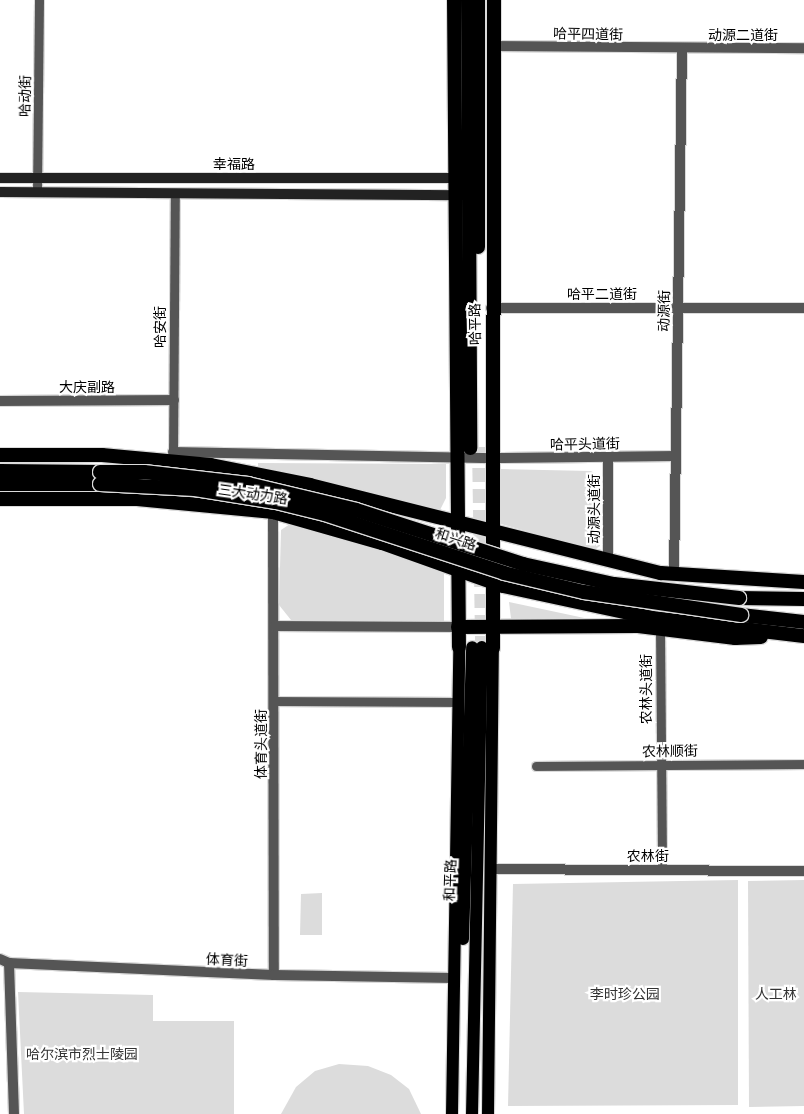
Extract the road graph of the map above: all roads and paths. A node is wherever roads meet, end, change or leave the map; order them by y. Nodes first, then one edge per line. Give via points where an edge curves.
1 (39, 0) edge
2 (454, 0) edge
3 (468, 0) edge
4 (478, 0) edge
5 (494, 0) edge
6 (494, 46) junction
7 (804, 48) edge
8 (682, 49) junction
9 (0, 178) edge
10 (38, 178) junction
11 (453, 178) junction
12 (468, 178) junction
13 (492, 189) junction
14 (0, 192) edge
15 (38, 192) junction
16 (175, 193) junction
17 (453, 195) junction
18 (467, 195) junction
19 (477, 231) junction
20 (454, 282) junction
21 (491, 308) junction
22 (678, 308) junction
23 (804, 308) edge
24 (174, 400) junction
25 (0, 401) edge
26 (0, 455) edge
27 (173, 456) junction
28 (676, 456) junction
29 (608, 457) junction
30 (458, 458) junction
31 (495, 458) junction
32 (0, 471) edge
33 (0, 484) edge
34 (0, 499) edge
35 (273, 512) junction
36 (459, 523) junction
37 (494, 533) junction
38 (608, 561) junction
39 (458, 570) junction
40 (674, 574) junction
41 (804, 582) edge
42 (492, 583) junction
43 (804, 598) edge
44 (804, 622) edge
45 (274, 626) junction
46 (458, 627) junction
47 (493, 627) junction
48 (660, 629) junction
49 (804, 636) edge
50 (476, 647) junction
51 (275, 701) junction
52 (459, 702) junction
53 (804, 764) edge
54 (660, 765) junction
55 (536, 766) dead end
56 (492, 869) junction
57 (662, 870) junction
58 (804, 870) edge
59 (5, 961) edge
60 (274, 976) junction
61 (454, 978) junction
62 (14, 1114) edge
63 (452, 1114) edge
64 (460, 1114) edge
65 (472, 1114) edge
66 (488, 1114) edge

1 - 10 street, 哈动街
2 - 11 highway, 哈平路
3 - 12 highway, 哈平路
4 - 19 highway, 哈平路
5 - 6 highway, 哈平路
6 - 8 street, 哈平四道街
6 - 13 highway, 哈平路
7 - 8 street, 动源二道街
8 - 22 street, 动源街
9 - 10 main road, 幸福路
10 - 11 main road, 幸福路
10 - 15 street, 哈动街
11 - 12 main road, 幸福路
11 - 17 highway, 哈平路
12 - 18 highway, 哈平路
13 - 19 highway
13 - 21 highway, 哈平路
14 - 15 main road
15 - 16 main road
16 - 17 main road
16 - 24 street, 哈安街
17 - 18 main road
17 - 20 highway, 哈平路
18 - 19 highway, 哈平路 via 475,448
18 - 20 highway
20 - 30 highway, 哈平路
21 - 22 street, 哈平二道街
21 - 31 highway, 哈平路
22 - 23 street, 哈平二道街
22 - 28 street, 动源街
24 - 25 street, 大庆副路
24 - 27 street, 哈安街
26 - 27 highway, 三大动力路
27 - 30 street, 哈平头道街
27 - 36 highway, 三大动力路 via 310,485
28 - 29 street, 哈平头道街
28 - 40 street, 动源街
29 - 31 street, 哈平头道街
29 - 38 street, 动源头道街
30 - 31 street, 哈平头道街
30 - 36 highway, 哈平路
31 - 37 highway, 哈平路
32 - 43 highway, bridge via 144,472 248,484 364,512 523,564 622,585 739,598
33 - 44 highway, 和兴路, bridge via 100,484 195,489 276,502 325,514 504,573 612,597
34 - 35 highway, 三大动力路 via 137,499
35 - 39 highway, 三大动力路 via 303,518
35 - 45 street, 体育头道街
36 - 37 highway, 三大动力路
36 - 39 highway, 哈平路
37 - 38 highway, 和兴路
37 - 42 highway, 哈平路
38 - 40 highway, 和兴路
39 - 42 highway, 三大动力路
39 - 46 highway, 哈平路
40 - 41 highway, 和兴路
42 - 47 highway, 哈平路
42 - 49 highway via 652,618
45 - 46 street
45 - 51 street, 体育头道街
46 - 47 highway
46 - 50 highway, 哈平路
47 - 48 highway
47 - 50 highway, 哈平路
48 - 49 highway via 734,638
48 - 54 street, 农林头道街
50 - 52 main road
50 - 56 main road
50 - 64 main road, 和平路
50 - 65 main road, 和平路
51 - 52 street
51 - 60 street, 体育头道街
52 - 61 main road
53 - 54 street, 农林顺街
54 - 55 street, 农林顺街
54 - 57 street, 农林头道街
56 - 57 street, 农林街
56 - 66 main road
57 - 58 street, 农林街
59 - 60 street, 体育街
59 - 62 street
60 - 61 street, 体育街
61 - 63 main road

